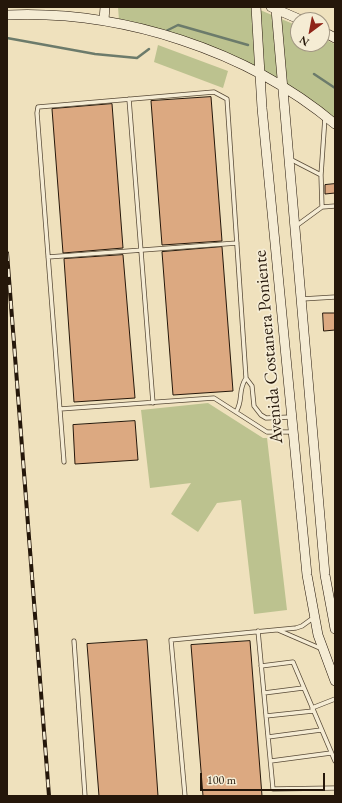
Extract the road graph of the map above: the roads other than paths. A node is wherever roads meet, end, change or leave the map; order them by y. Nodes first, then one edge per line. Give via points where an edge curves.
1 (105, 7) edge
2 (256, 7) edge
3 (274, 8) edge
4 (7, 15) edge
5 (290, 15) edge
6 (104, 20) junction
7 (262, 76) junction
8 (282, 87) junction
9 (129, 99) junction
10 (326, 116) junction
11 (335, 124) edge
12 (289, 158) junction
13 (321, 175) junction
14 (335, 206) edge
15 (322, 207) junction
16 (295, 226) junction
17 (237, 243) junction
18 (142, 250) junction
19 (48, 256) junction
20 (335, 297) edge
21 (301, 299) junction
22 (246, 378) junction
23 (153, 402) junction
24 (60, 409) junction
25 (236, 412) junction
26 (292, 417) junction
27 (293, 432) junction
28 (64, 462) dead end
29 (314, 617) junction
30 (335, 629) edge
31 (277, 630) junction
32 (258, 631) junction
33 (74, 641) dead end
34 (322, 649) junction
35 (261, 666) junction
36 (335, 681) edge
37 (303, 688) junction
38 (264, 692) junction
39 (335, 699) edge
40 (312, 709) junction
41 (266, 716) junction
42 (321, 730) junction
43 (268, 737) junction
44 (331, 752) junction
45 (271, 761) junction
46 (335, 761) edge
47 (335, 788) edge
48 (85, 796) edge
49 (185, 796) edge

1 - 6 street
2 - 7 street, Avenida Costanera Poniente
3 - 5 street
3 - 8 street, Avenida Costanera Poniente
4 - 6 street via 48,15
6 - 7 street via 184,41
7 - 8 street
7 - 26 street, Avenida Costanera Poniente via 263,116
8 - 10 street
8 - 12 street, Avenida Costanera Poniente
9 - 17 lane via 214,92 227,99
9 - 18 lane
9 - 19 lane via 37,108
10 - 11 street
10 - 13 lane
12 - 13 lane
12 - 16 street, Avenida Costanera Poniente
13 - 15 lane
14 - 15 lane
15 - 16 lane
16 - 21 street, Avenida Costanera Poniente
17 - 18 lane
17 - 22 lane
18 - 19 lane
18 - 23 lane
19 - 24 lane
20 - 21 lane
21 - 30 street, Avenida Costanera Poniente via 325,575
22 - 25 lane via 240,388 241,401
22 - 26 lane via 252,386 254,406 261,415 266,418
23 - 24 lane
23 - 25 lane via 214,398
24 - 28 lane
25 - 27 lane via 269,433
26 - 27 street, Avenida Costanera Poniente
27 - 29 street, Avenida Costanera Poniente via 307,576
29 - 31 lane via 302,626
29 - 34 street, Avenida Costanera Poniente
31 - 32 lane
31 - 34 lane
32 - 35 lane
32 - 49 lane via 171,640
33 - 48 lane
34 - 36 street, Avenida Costanera Poniente
35 - 37 lane via 293,662
35 - 38 lane
37 - 38 lane
37 - 40 lane
38 - 41 lane
39 - 40 lane
40 - 41 lane
40 - 42 lane
41 - 43 lane
42 - 43 lane
42 - 44 lane
43 - 45 lane
44 - 45 lane
44 - 46 lane
45 - 47 lane via 273,789

